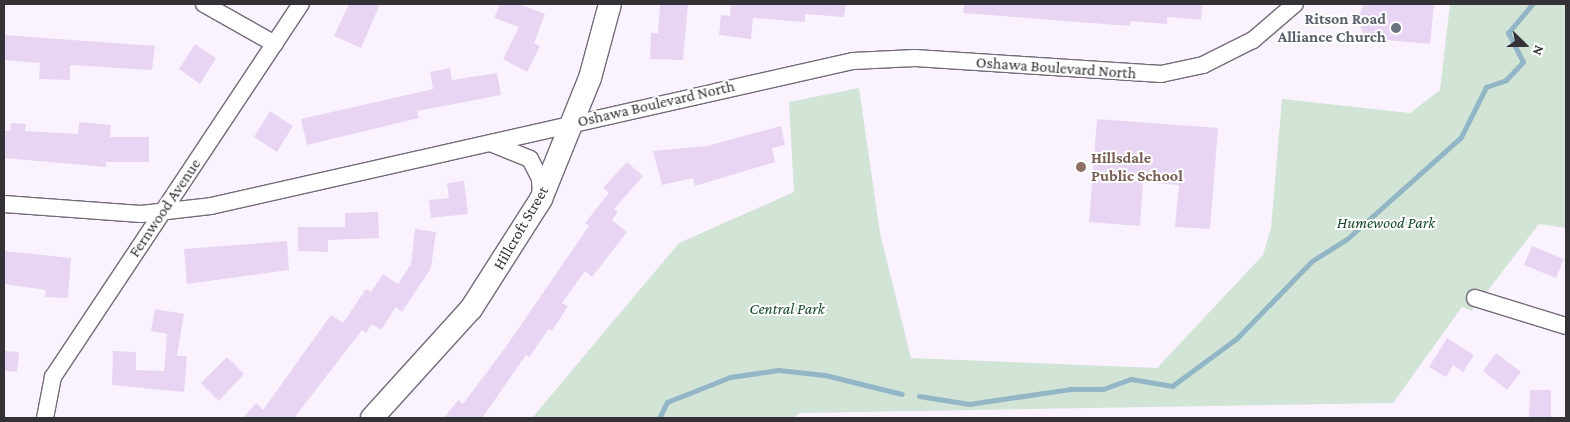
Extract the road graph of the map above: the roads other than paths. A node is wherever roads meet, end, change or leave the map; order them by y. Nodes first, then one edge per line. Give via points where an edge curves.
1 (204, 4) edge
2 (301, 4) edge
3 (610, 4) edge
4 (1295, 4) edge
5 (275, 44) junction
6 (574, 123) junction
7 (491, 144) junction
8 (541, 199) junction
9 (4, 204) edge
10 (164, 210) junction
11 (1475, 298) dead end
12 (1566, 326) edge
13 (45, 418) edge
14 (372, 418) edge

1 - 5 street
2 - 5 street, Fernwood Avenue
3 - 6 street, Hillcroft Street
4 - 6 street, Oshawa Boulevard North via 1253,40 1203,65 1162,74 915,58 853,61
5 - 10 street, Fernwood Avenue
6 - 7 street, Oshawa Boulevard North
6 - 8 street, Hillcroft Street
7 - 8 street via 530,159 540,179
7 - 10 street, Oshawa Boulevard North via 211,206
8 - 14 street, Hillcroft Street via 471,309
9 - 10 street, Oshawa Boulevard North via 141,214
10 - 13 street, Fernwood Avenue via 54,377
11 - 12 street

